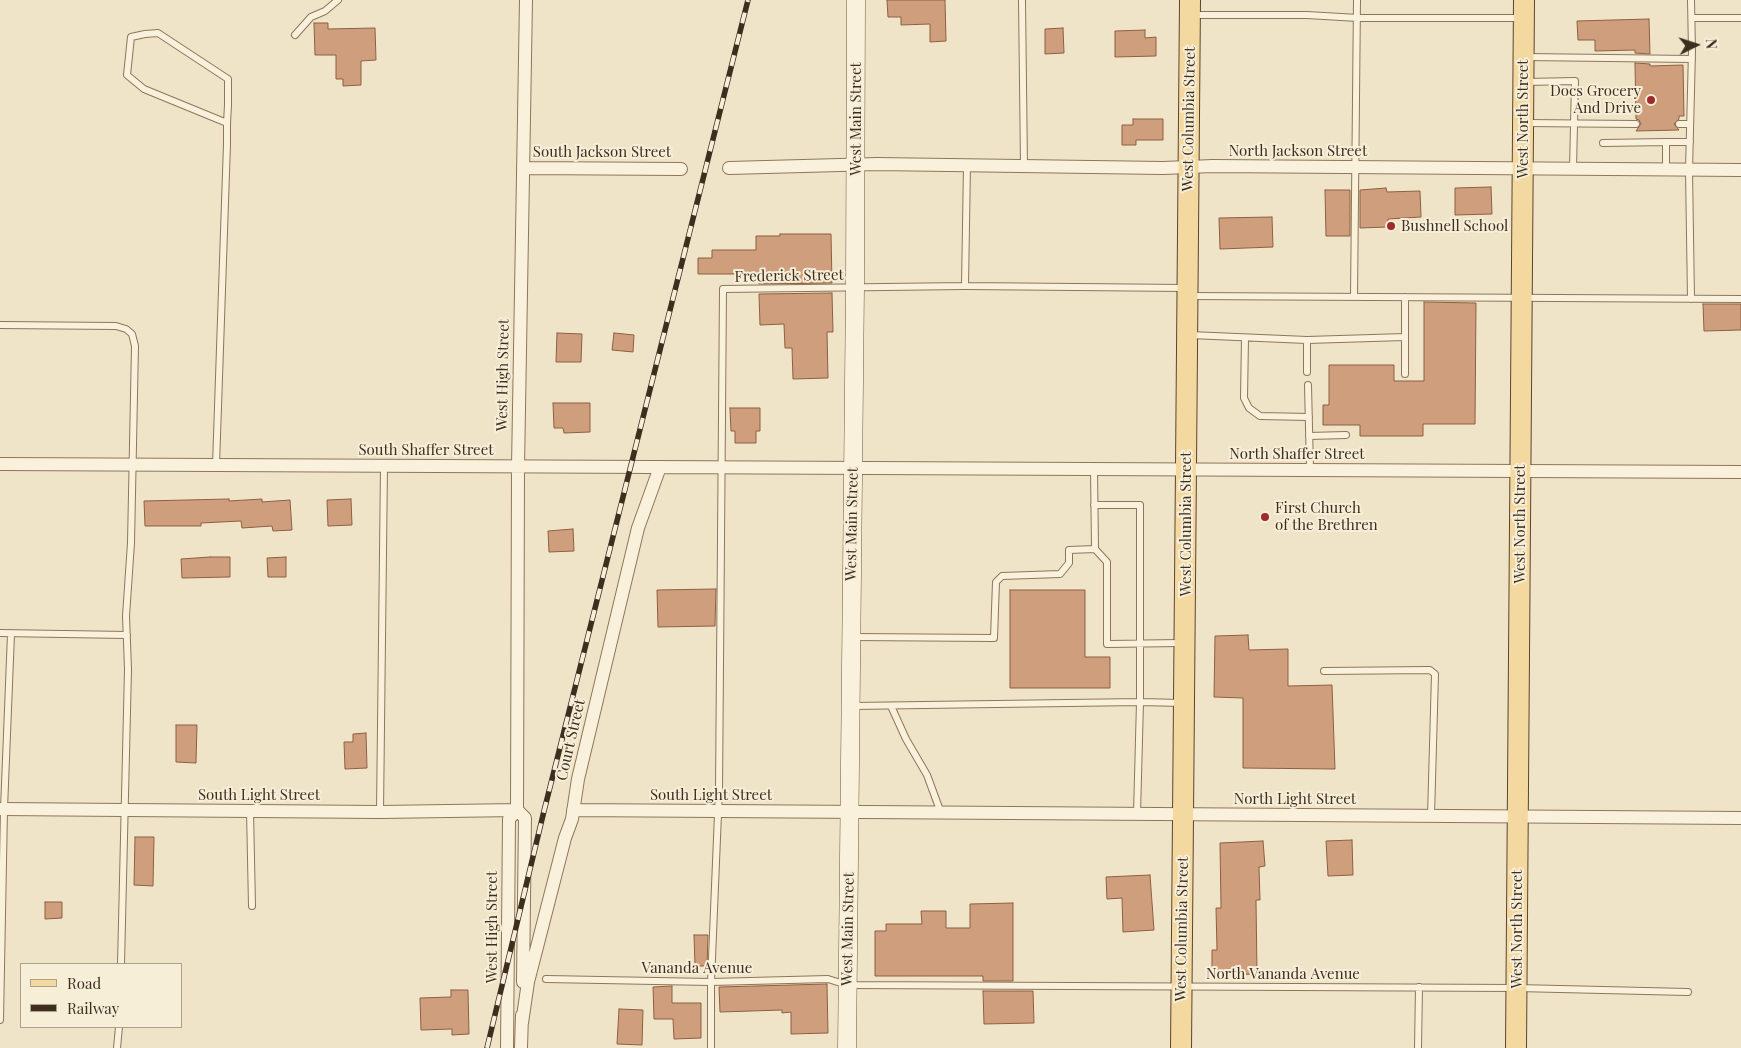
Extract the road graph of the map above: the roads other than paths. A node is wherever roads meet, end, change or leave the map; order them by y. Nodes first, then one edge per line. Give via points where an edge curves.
1 (338, 0) edge
2 (526, 0) edge
3 (856, 0) edge
4 (1022, 0) edge
5 (1357, 0) edge
6 (1691, 0) edge
7 (1190, 8) edge
8 (1524, 9) edge
9 (1358, 18) junction
10 (1692, 18) junction
11 (1741, 18) edge
12 (295, 35) dead end
13 (1524, 57) junction
14 (1692, 59) junction
15 (1524, 82) junction
16 (1524, 123) junction
17 (227, 124) junction
18 (1574, 124) junction
19 (1636, 124) dead end
20 (1679, 124) dead end
21 (1690, 124) junction
22 (1666, 142) junction
23 (1690, 142) junction
24 (1603, 143) dead end
25 (856, 165) junction
26 (967, 165) junction
27 (1024, 166) junction
28 (1188, 167) junction
29 (1356, 167) junction
30 (523, 168) junction
31 (729, 168) dead end
32 (681, 169) dead end
33 (1523, 169) junction
34 (1573, 169) junction
35 (1666, 170) junction
36 (1689, 170) junction
37 (1741, 170) edge
38 (965, 286) junction
39 (855, 287) junction
40 (1187, 292) junction
41 (1354, 297) junction
42 (1405, 297) junction
43 (1522, 298) junction
44 (1691, 299) junction
45 (1741, 299) edge
46 (0, 325) edge
47 (1187, 335) junction
48 (1405, 337) junction
49 (1246, 338) junction
50 (1307, 340) junction
51 (1308, 372) dead end
52 (1405, 374) dead end
53 (1308, 385) dead end
54 (1309, 417) junction
55 (1346, 434) dead end
56 (1309, 436) junction
57 (0, 464) edge
58 (132, 465) junction
59 (216, 465) junction
60 (384, 466) junction
61 (518, 467) junction
62 (660, 467) junction
63 (722, 468) junction
64 (853, 468) junction
65 (1094, 469) junction
66 (1187, 469) junction
67 (1310, 470) junction
68 (1521, 471) junction
69 (1741, 472) edge
70 (1094, 504) junction
71 (1095, 549) junction
72 (0, 634) edge
73 (11, 634) junction
74 (127, 635) junction
75 (851, 637) junction
76 (1185, 642) junction
77 (1140, 643) junction
78 (1324, 671) dead end
79 (1140, 702) junction
80 (1184, 703) junction
81 (850, 706) junction
82 (891, 706) junction
83 (2, 809) edge
84 (124, 810) junction
85 (517, 810) junction
86 (573, 810) junction
87 (250, 811) junction
88 (718, 811) junction
89 (380, 812) junction
90 (849, 812) junction
91 (941, 813) junction
92 (1138, 814) junction
93 (1183, 815) junction
94 (1431, 816) junction
95 (1518, 817) junction
96 (1741, 818) edge
97 (252, 906) dead end
98 (121, 963) edge
99 (546, 979) dead end
100 (711, 982) junction
101 (847, 985) junction
102 (1181, 986) junction
103 (1419, 988) junction
104 (1517, 988) junction
105 (1688, 992) dead end
106 (0, 1020) edge
107 (522, 1023) junction
108 (118, 1028) edge
109 (117, 1048) edge
110 (507, 1048) edge
111 (521, 1048) edge
112 (711, 1048) edge
113 (847, 1048) edge
114 (1181, 1048) edge
115 (1418, 1048) edge
116 (1516, 1048) edge

1 - 12 lane via 325,11 311,16
2 - 30 street, West High Street
3 - 25 street, West Main Street
4 - 27 lane
5 - 9 lane
6 - 10 lane
7 - 9 lane
7 - 28 main road, West Columbia Street
8 - 9 lane
8 - 13 main road, West North Street
9 - 29 lane
10 - 11 lane
10 - 14 lane
13 - 14 lane
13 - 15 main road, West North Street
14 - 21 lane
15 - 16 main road, West North Street
15 - 18 lane via 1575,81
16 - 18 lane
16 - 33 main road, West North Street
17 - 17 lane via 228,79 158,34 132,37 127,75 144,89
17 - 59 lane
18 - 19 lane
18 - 34 lane
20 - 21 lane
21 - 23 lane
22 - 23 lane
22 - 24 lane
22 - 35 lane
23 - 36 lane
25 - 26 street, North Jackson Street
25 - 31 street
25 - 39 street, West Main Street
26 - 27 street, North Jackson Street
26 - 38 lane
27 - 28 street, North Jackson Street
28 - 29 street, North Jackson Street
28 - 40 main road, West Columbia Street
29 - 33 street, North Jackson Street
29 - 41 lane
30 - 32 street, South Jackson Street
30 - 61 street, West High Street
33 - 34 street, North Jackson Street
33 - 43 main road, West North Street
34 - 35 street, North Jackson Street
35 - 36 street, North Jackson Street
36 - 37 street, North Jackson Street
36 - 44 lane
38 - 39 lane, Frederick Street
38 - 40 lane, Frederick Street
39 - 63 lane, Frederick Street via 723,289
39 - 64 street, West Main Street
40 - 41 lane, Frederick Street
40 - 47 main road, West Columbia Street
41 - 42 lane, Frederick Street
42 - 43 lane, Frederick Street
42 - 48 lane
43 - 44 lane, Frederick Street
43 - 68 main road, West North Street
44 - 45 lane, Frederick Street
46 - 58 lane via 116,326 132,334 135,346
47 - 49 lane
47 - 66 main road, West Columbia Street
48 - 50 lane
48 - 52 lane
49 - 50 lane
49 - 54 lane via 1244,398 1249,408 1260,416
50 - 51 lane
53 - 54 lane
54 - 56 lane
55 - 56 lane
56 - 67 lane
57 - 58 street, South Shaffer Street
58 - 59 street, South Shaffer Street
58 - 74 lane
59 - 60 street, South Shaffer Street
60 - 61 street, South Shaffer Street
60 - 89 lane
61 - 62 street, South Shaffer Street
61 - 85 street, West High Street
62 - 63 street, South Shaffer Street
62 - 86 street, Court Street via 638,528
63 - 64 street, South Shaffer Street
63 - 88 lane
64 - 65 street, North Shaffer Street
64 - 75 street, West Main Street
65 - 66 street, North Shaffer Street
65 - 70 lane
66 - 67 street, North Shaffer Street
66 - 76 main road, West Columbia Street
67 - 68 street, North Shaffer Street
68 - 69 street, North Shaffer Street
68 - 95 main road, West North Street
70 - 71 lane
70 - 77 lane via 1140,505
71 - 75 lane via 1069,550 1069,563 1060,574 1002,576 996,582 994,638
71 - 77 lane via 1107,562 1106,644
72 - 73 lane
73 - 74 lane
73 - 83 lane
74 - 84 lane
75 - 81 street, West Main Street
76 - 77 lane
76 - 80 main road, West Columbia Street
77 - 79 lane
78 - 94 lane via 1430,670 1435,674
79 - 80 lane
79 - 82 lane
79 - 92 lane
80 - 93 main road, West Columbia Street
81 - 82 lane
81 - 90 street, West Main Street
82 - 91 lane via 927,775
83 - 84 street, South Light Street
83 - 106 lane
84 - 87 street, South Light Street
84 - 98 lane
85 - 89 street, South Light Street
85 - 107 street, West High Street via 525,818
85 - 110 street, West High Street via 509,819
86 - 88 street, South Light Street
86 - 107 street, Court Street via 528,982
87 - 89 street, South Light Street
87 - 97 lane
88 - 90 street, South Light Street
88 - 100 lane
90 - 91 street, North Light Street
90 - 101 street, West Main Street
91 - 92 street, North Light Street
92 - 93 street, North Light Street
93 - 94 street, North Light Street
93 - 102 main road, West Columbia Street
94 - 95 street, North Light Street
95 - 96 street, North Light Street
95 - 104 main road, West North Street
99 - 100 lane, Vananda Avenue
100 - 101 lane, Vananda Avenue via 828,980
100 - 112 lane
101 - 102 lane, North Vananda Avenue
101 - 113 street, West Main Street
102 - 103 lane, North Vananda Avenue
102 - 114 main road, West Columbia Street
103 - 104 lane, North Vananda Avenue
103 - 115 lane
104 - 105 lane, North Vananda Avenue
104 - 116 main road, West North Street
107 - 111 street, West High Street
108 - 109 lane

